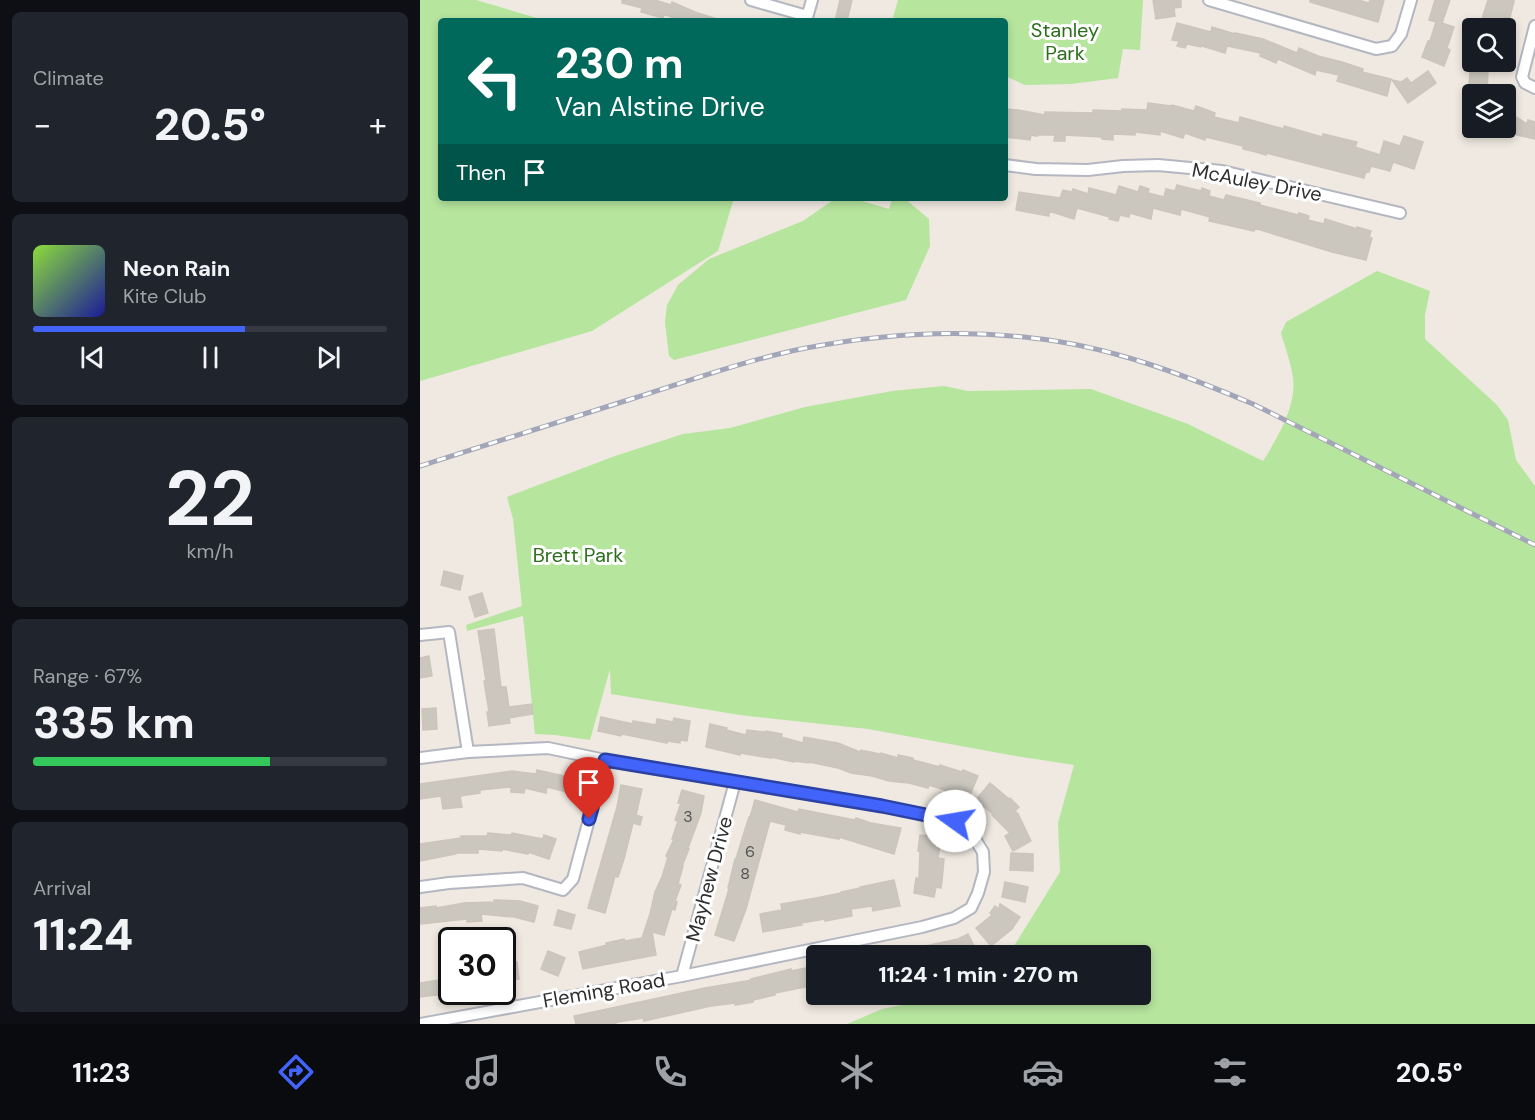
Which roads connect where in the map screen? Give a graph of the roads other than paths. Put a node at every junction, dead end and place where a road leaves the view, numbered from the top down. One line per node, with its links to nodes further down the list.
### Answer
1 (751, 0): 5 (street)
2 (812, 0): 6 (street)
3 (1209, 0): 4 (street)
4 (1411, 0)
5 (804, 18)
6 (807, 18)
7 (1535, 26): 8 (street)
8 (1535, 88)
9 (1008, 165): 10 (street, McAuley Drive)
10 (1400, 213)
11 (420, 635): 12 (street)
12 (468, 752): 13 (street, Fleming Road); 14 (street, Fleming Road)
13 (420, 758)
14 (605, 760): 15 (street, Fleming Road); 16 (street)
15 (735, 782): 17 (street, Mayhew Drive); 17 (street, Fleming Road)
16 (420, 887)
17 (682, 976): 18 (street, Fleming Road)
18 (420, 1024)

